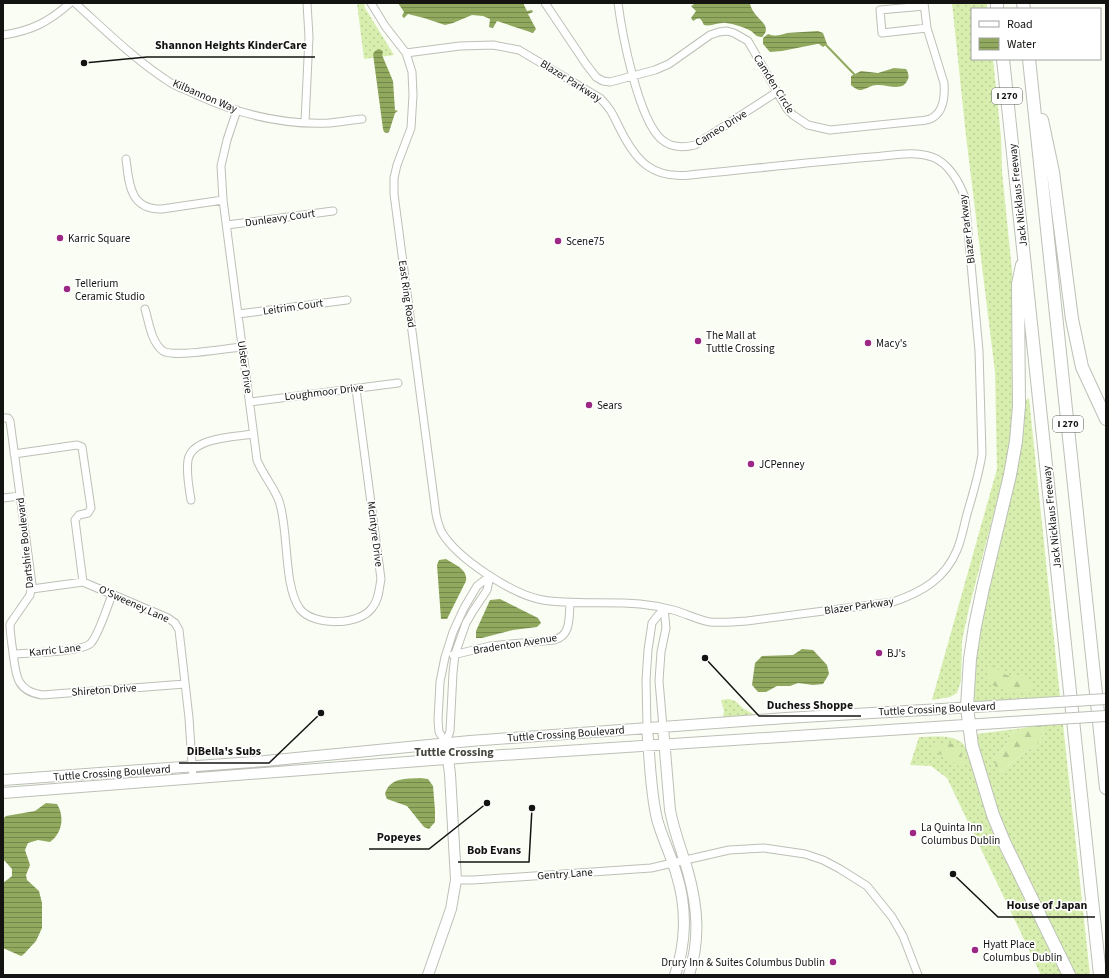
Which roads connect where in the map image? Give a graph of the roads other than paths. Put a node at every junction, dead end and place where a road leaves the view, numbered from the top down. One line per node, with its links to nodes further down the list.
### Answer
1 (70, 3): 9 (street)
2 (75, 3): 16 (street, Kilbannon Way)
3 (307, 3): 18 (street)
4 (371, 3): 10 (street, East Ring Road)
5 (545, 3): 14 (street, Camden Circle)
6 (618, 3): 14 (street, Cameo Drive)
7 (924, 4): 8 (street, Camden Circle); 8 (street)
8 (927, 28): 15 (street, Camden Circle)
9 (3, 35)
10 (406, 53): 38 (street, East Ring Road); 43 (street, Blazer Parkway)
11 (1003, 60): 23 (highway, Jack Nicklaus Freeway / I 270)
12 (1029, 60): 32 (highway)
13 (1029, 60): 63 (highway, I 270)
14 (633, 75): 15 (street, Camden Circle); 15 (street, Cameo Drive)
15 (777, 92)
16 (237, 110): 18 (street, Kilbannon Way); 20 (street, Ulster Drive)
17 (362, 119): 18 (street, Kilbannon Way)
18 (305, 122)
19 (126, 159): 20 (street)
20 (223, 200): 22 (street, Ulster Drive)
21 (333, 211): 22 (street, Dunleavy Court)
22 (227, 226): 26 (street, Ulster Drive)
23 (1024, 255): 51 (highway); 73 (highway, Jack Nicklaus Freeway / I 270)
24 (347, 300): 26 (street, Leitrim Court)
25 (145, 309): 27 (street)
26 (238, 314): 27 (street, Ulster Drive)
27 (242, 347): 30 (street, Ulster Drive)
28 (398, 383): 29 (street, Loughmoor Drive)
29 (356, 389): 30 (street, Loughmoor Drive); 44 (street, McIntyre Drive)
30 (250, 402): 33 (street, Ulster Drive)
31 (3, 418): 34 (street, Dartshire Boulevard)
32 (1106, 418)
33 (253, 434): 37 (street); 44 (street, Ulster Drive)
34 (14, 454): 35 (street, Dartshire Boulevard); 39 (street)
35 (20, 496): 36 (street); 40 (street, Dartshire Boulevard)
36 (3, 498)
37 (191, 500)
38 (490, 576): 42 (street, Blazer Parkway); 46 (street, Bradenton Avenue); 47 (street, Bradenton Avenue)
39 (83, 582): 40 (street); 41 (street, O'Sweeney Lane)
40 (32, 589): 45 (street, Dartshire Boulevard)
41 (112, 595): 45 (street, Karric Lane); 48 (street, O'Sweeney Lane)
42 (570, 603): 43 (street, Blazer Parkway); 46 (street, Bradenton Avenue)
43 (664, 608): 54 (street); 55 (street)
44 (307, 615)
45 (13, 654): 49 (street, Dartshire Boulevard)
46 (455, 654): 47 (street, Bradenton Avenue); 56 (street, Bradenton Avenue)
47 (445, 657): 56 (street, Bradenton Avenue)
48 (185, 684): 49 (street, Shireton Drive); 60 (street, O'Sweeney Lane)
49 (24, 688)
50 (1106, 699): 51 (main road, Tuttle Crossing Boulevard, bridge)
51 (967, 707): 53 (highway); 54 (main road, Tuttle Crossing Boulevard)
52 (1106, 716): 53 (main road, Tuttle Crossing Boulevard, bridge)
53 (969, 725): 58 (main road, Tuttle Crossing Boulevard); 72 (highway)
54 (663, 727): 55 (main road, Tuttle Crossing Boulevard); 58 (main road)
55 (647, 728): 56 (main road, Tuttle Crossing Boulevard); 57 (main road)
56 (446, 743): 59 (main road, Bradenton Avenue); 60 (main road, Tuttle Crossing Boulevard)
57 (649, 745): 58 (main road, Tuttle Crossing Boulevard); 59 (main road, Tuttle Crossing Boulevard); 66 (main road)
58 (664, 745): 65 (main road)
59 (448, 759): 61 (main road, Tuttle Crossing Boulevard); 67 (main road, Bradenton Avenue)
60 (193, 766): 61 (street, O'Sweeney Lane); 62 (main road, Tuttle Crossing Boulevard)
61 (193, 778): 64 (main road, Tuttle Crossing Boulevard)
62 (3, 780)
63 (1106, 788)
64 (3, 793)
65 (684, 860): 66 (street, Gentry Lane); 70 (main road); 71 (street, Gentry Lane)
66 (673, 863): 67 (street, Gentry Lane); 69 (main road)
67 (456, 880): 68 (main road, Bradenton Avenue)
68 (428, 975)
69 (675, 975)
70 (689, 975)
71 (918, 975)
72 (1069, 975)
73 (1100, 975)

